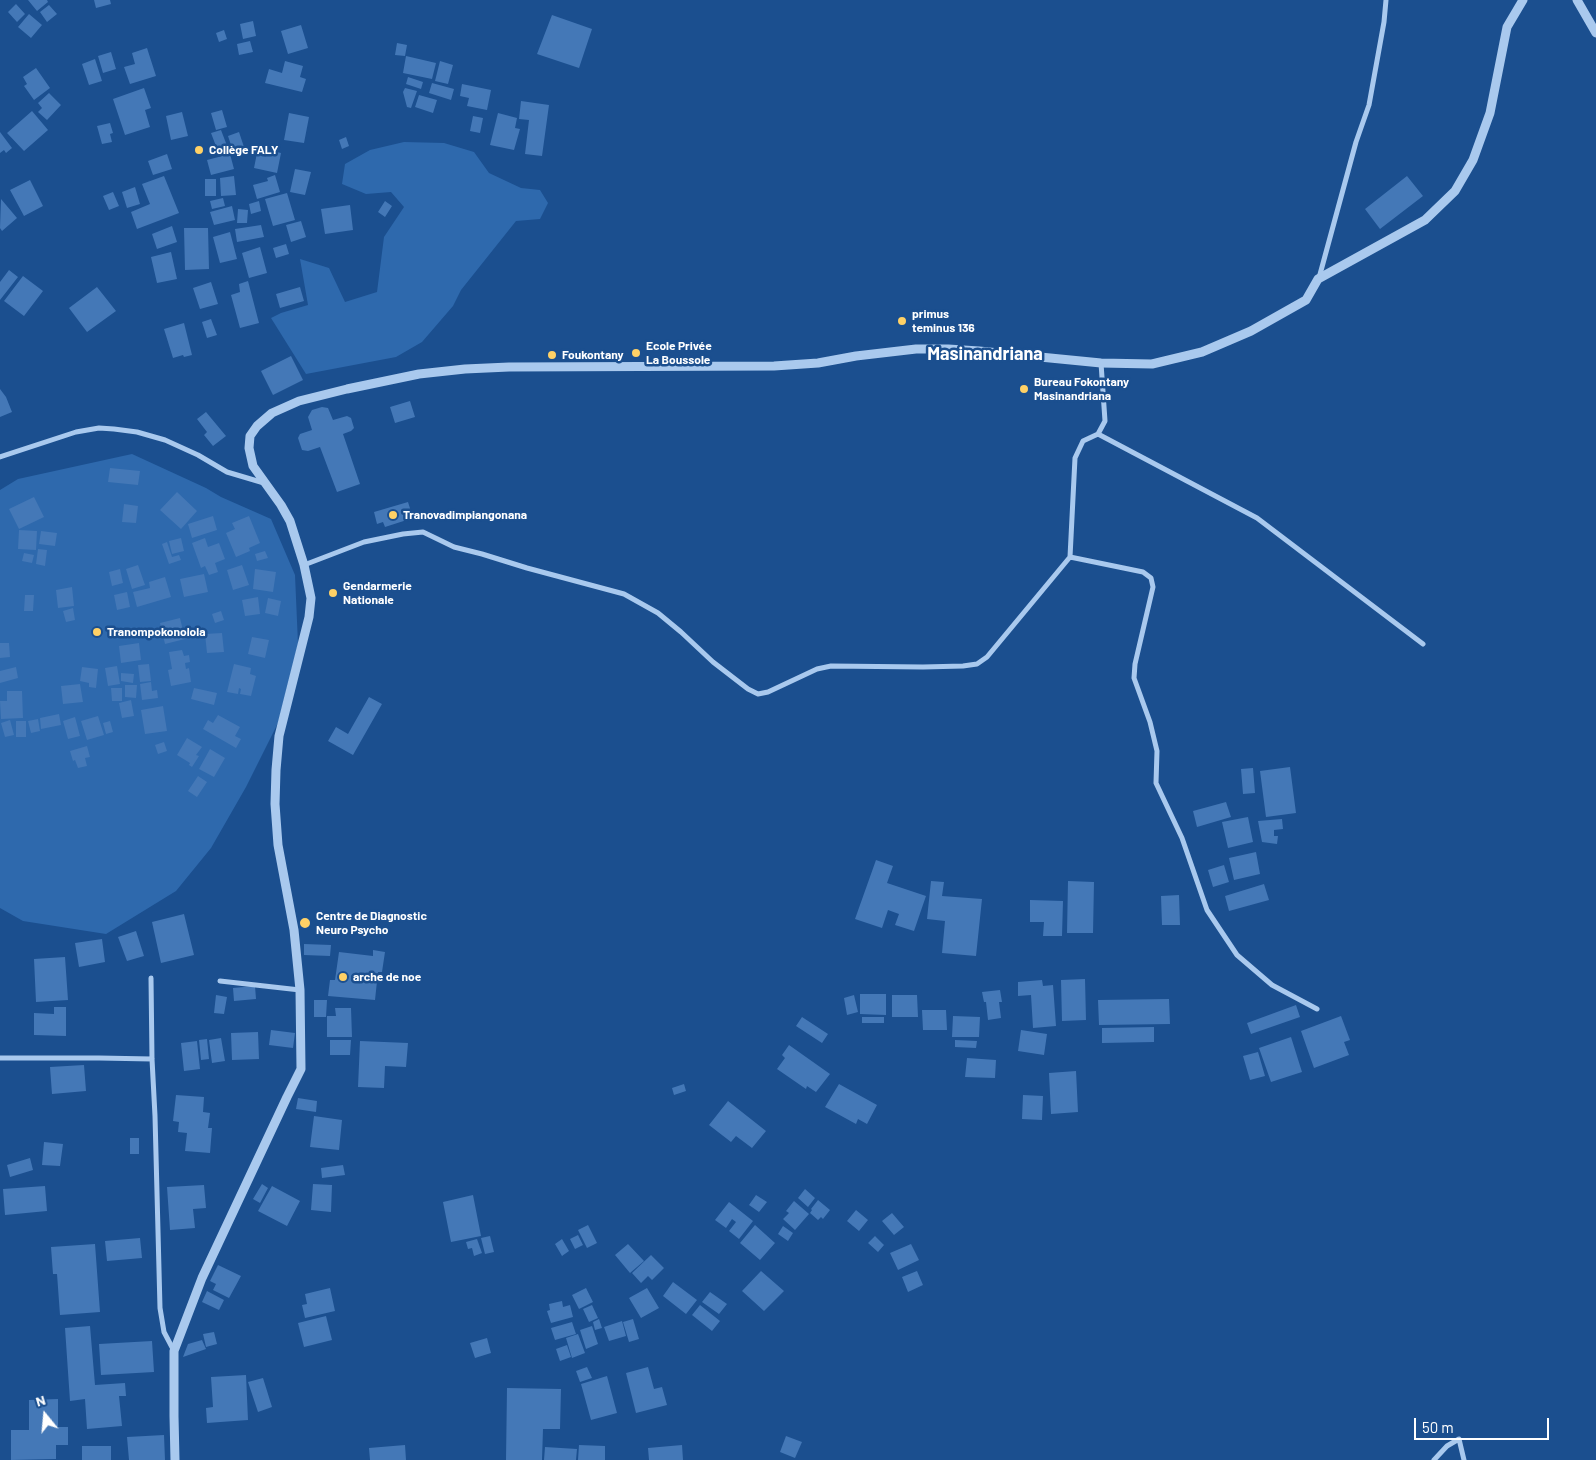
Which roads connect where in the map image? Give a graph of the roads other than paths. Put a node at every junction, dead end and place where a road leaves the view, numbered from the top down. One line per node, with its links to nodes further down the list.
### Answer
1 (1386, 0): 5 (street)
2 (1523, 0): 5 (street)
3 (1577, 0): 4 (street)
4 (1596, 33)
5 (1318, 279): 6 (street)
6 (1101, 363): 7 (street); 9 (street)
7 (1098, 434): 10 (street); 12 (street)
8 (0, 457): 9 (street)
9 (265, 483): 11 (street)
10 (1070, 557): 11 (street); 16 (street)
11 (304, 565): 15 (street)
12 (1423, 644)
13 (151, 978): 18 (street)
14 (220, 981): 15 (street)
15 (300, 990): 19 (street)
16 (1317, 1009)
17 (0, 1058): 18 (street)
18 (152, 1059): 19 (street)
19 (174, 1351): 20 (street)
20 (176, 1460)
21 (1434, 1460): 22 (street)
22 (1464, 1460)

